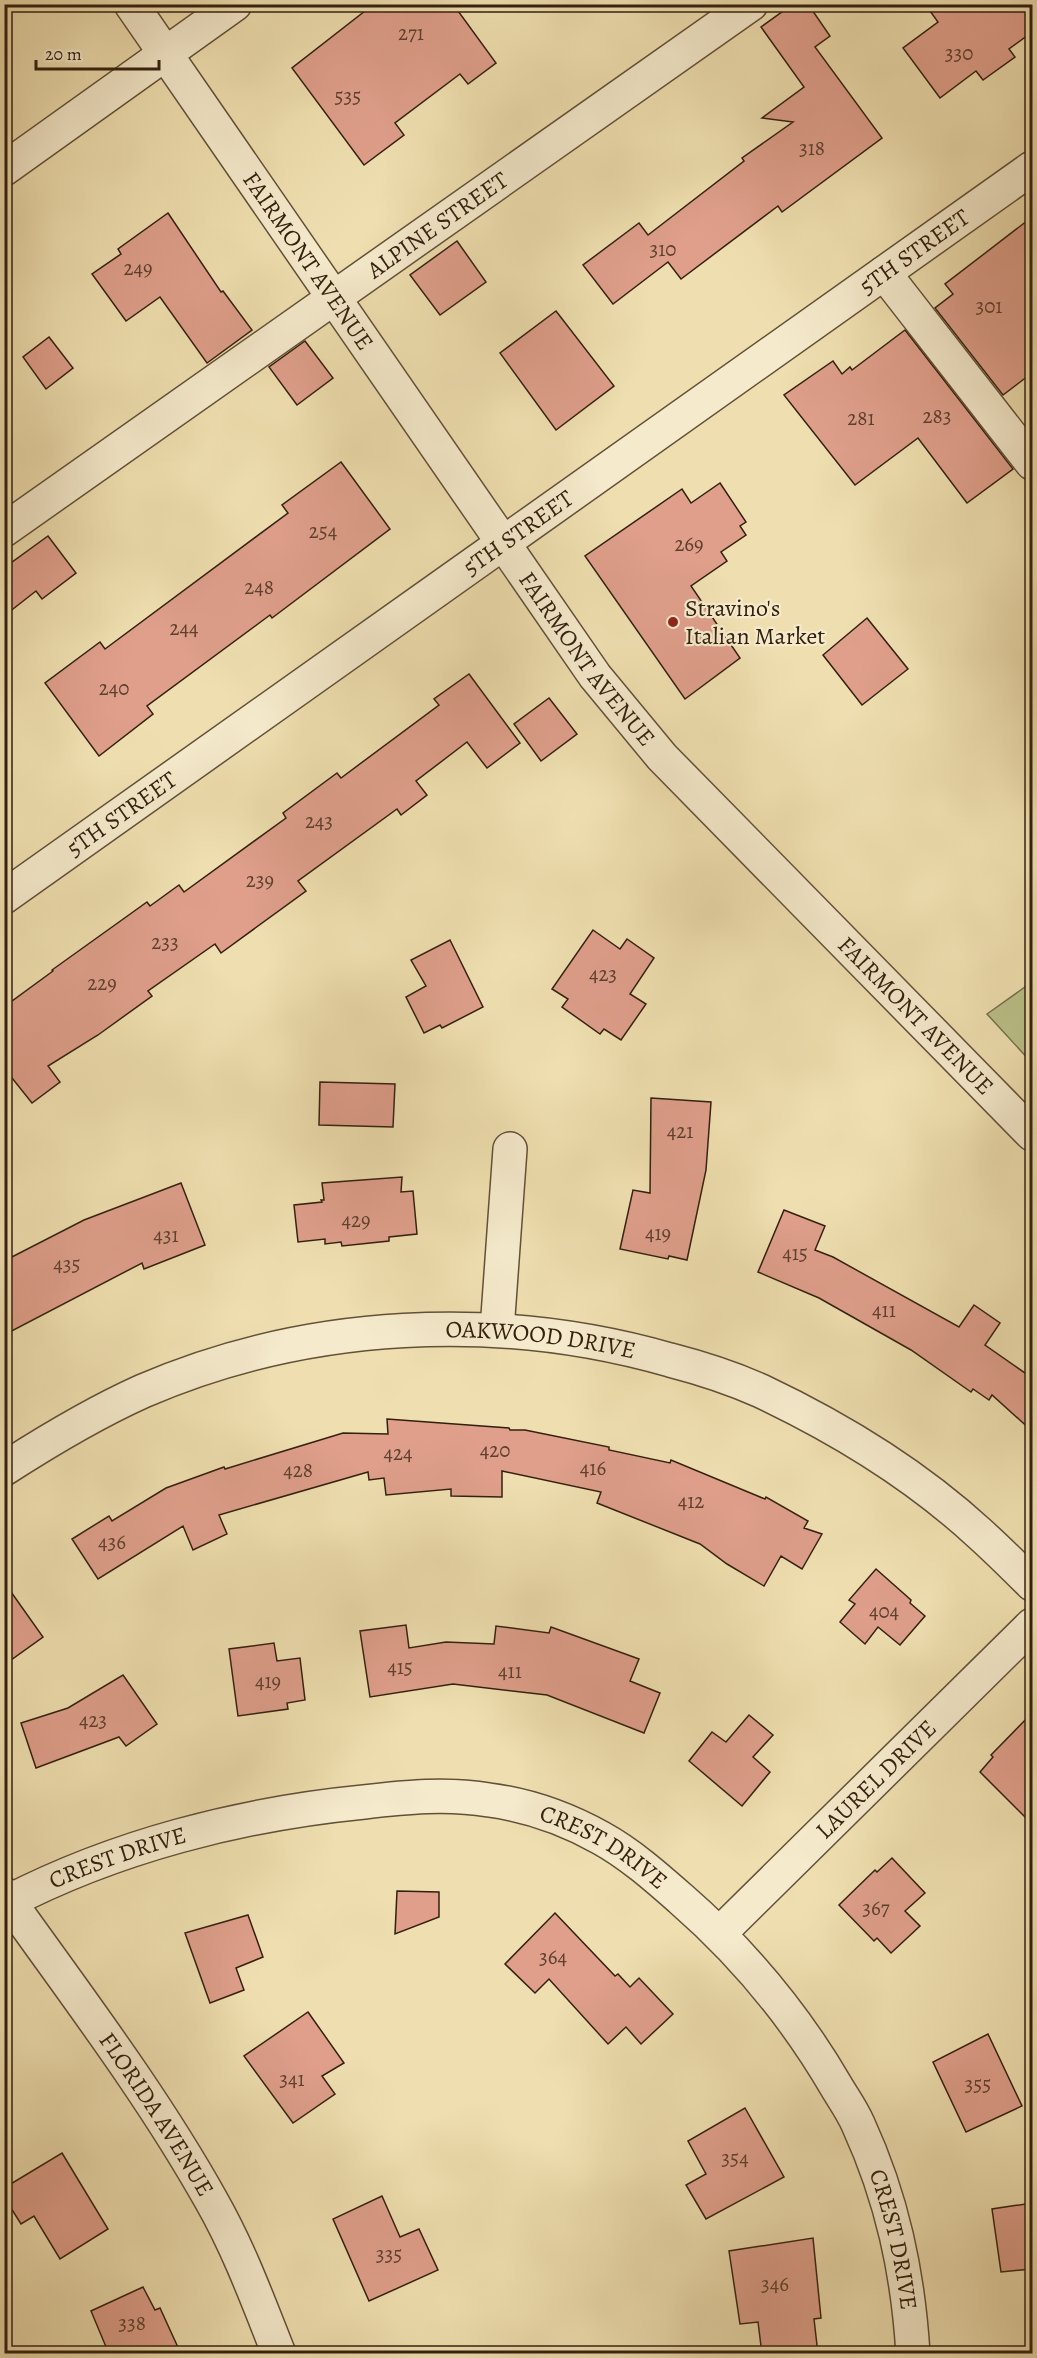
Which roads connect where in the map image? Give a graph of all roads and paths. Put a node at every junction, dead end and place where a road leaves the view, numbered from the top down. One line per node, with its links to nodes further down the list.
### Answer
1 (131, 4): 4 (street, FAIRMONT AVENUE)
2 (235, 4): 4 (street)
3 (751, 4): 8 (street, ALPINE STREET)
4 (166, 54): 6 (street); 8 (street, FAIRMONT AVENUE)
5 (1032, 168): 7 (street, 5TH STREET)
6 (4, 169)
7 (885, 273): 9 (street); 11 (street, 5TH STREET)
8 (335, 297): 10 (street, ALPINE STREET); 11 (street, FAIRMONT AVENUE)
9 (1032, 463)
10 (4, 530)
11 (505, 544): 12 (street, 5TH STREET); 13 (street, FAIRMONT AVENUE)
12 (4, 897)
13 (1032, 1134)
14 (510, 1149): 15 (street)
15 (497, 1330): 16 (street, OAKWOOD DRIVE); 17 (street, OAKWOOD DRIVE)
16 (4, 1469)
17 (1032, 1584)
18 (1032, 1625): 20 (street, LAUREL DRIVE)
19 (6, 1900): 20 (street, CREST DRIVE); 21 (street, FLORIDA AVENUE)
20 (720, 1933): 22 (street, CREST DRIVE)
21 (279, 2354)
22 (913, 2354)

